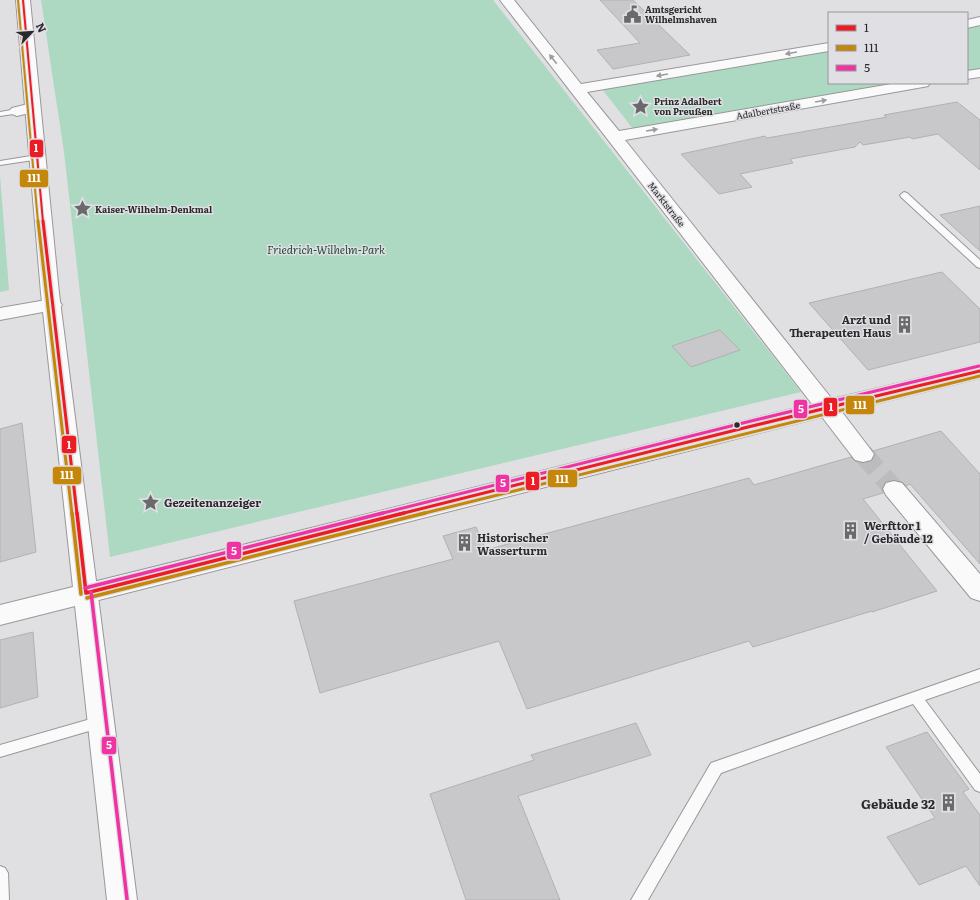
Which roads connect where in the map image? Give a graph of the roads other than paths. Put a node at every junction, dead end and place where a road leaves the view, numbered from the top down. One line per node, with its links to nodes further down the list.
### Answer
1 (23, 0): 10 (street)
2 (507, 0): 9 (street, Marktstraße, one-way to 2)
3 (980, 21): 4 (street)
4 (968, 24)
5 (828, 47): 9 (street, one-way to 9)
6 (980, 73): 7 (street)
7 (968, 75)
8 (917, 84): 12 (street, Adalbertstraße, one-way to 8)
9 (578, 89): 12 (street, Marktstraße)
10 (24, 109): 11 (lane); 13 (street)
11 (0, 114)
12 (614, 137): 20 (street, Marktstraße)
13 (37, 157): 14 (lane); 17 (street)
14 (0, 163)
15 (904, 195): 16 (lane)
16 (980, 265)
17 (52, 305): 18 (street); 24 (street)
18 (0, 314)
19 (980, 371): 20 (street)
20 (827, 408): 21 (street, Marktstraße); 24 (street)
21 (863, 454)
22 (894, 489): 23 (street)
23 (980, 591)
24 (86, 593): 25 (street); 28 (street)
25 (0, 615)
26 (980, 675): 27 (lane)
27 (916, 698): 30 (lane); 34 (lane)
28 (102, 721): 29 (lane); 33 (street)
29 (0, 751)
30 (980, 785)
31 (0, 873): 32 (lane)
32 (1, 900)
33 (122, 900)
34 (639, 900)

